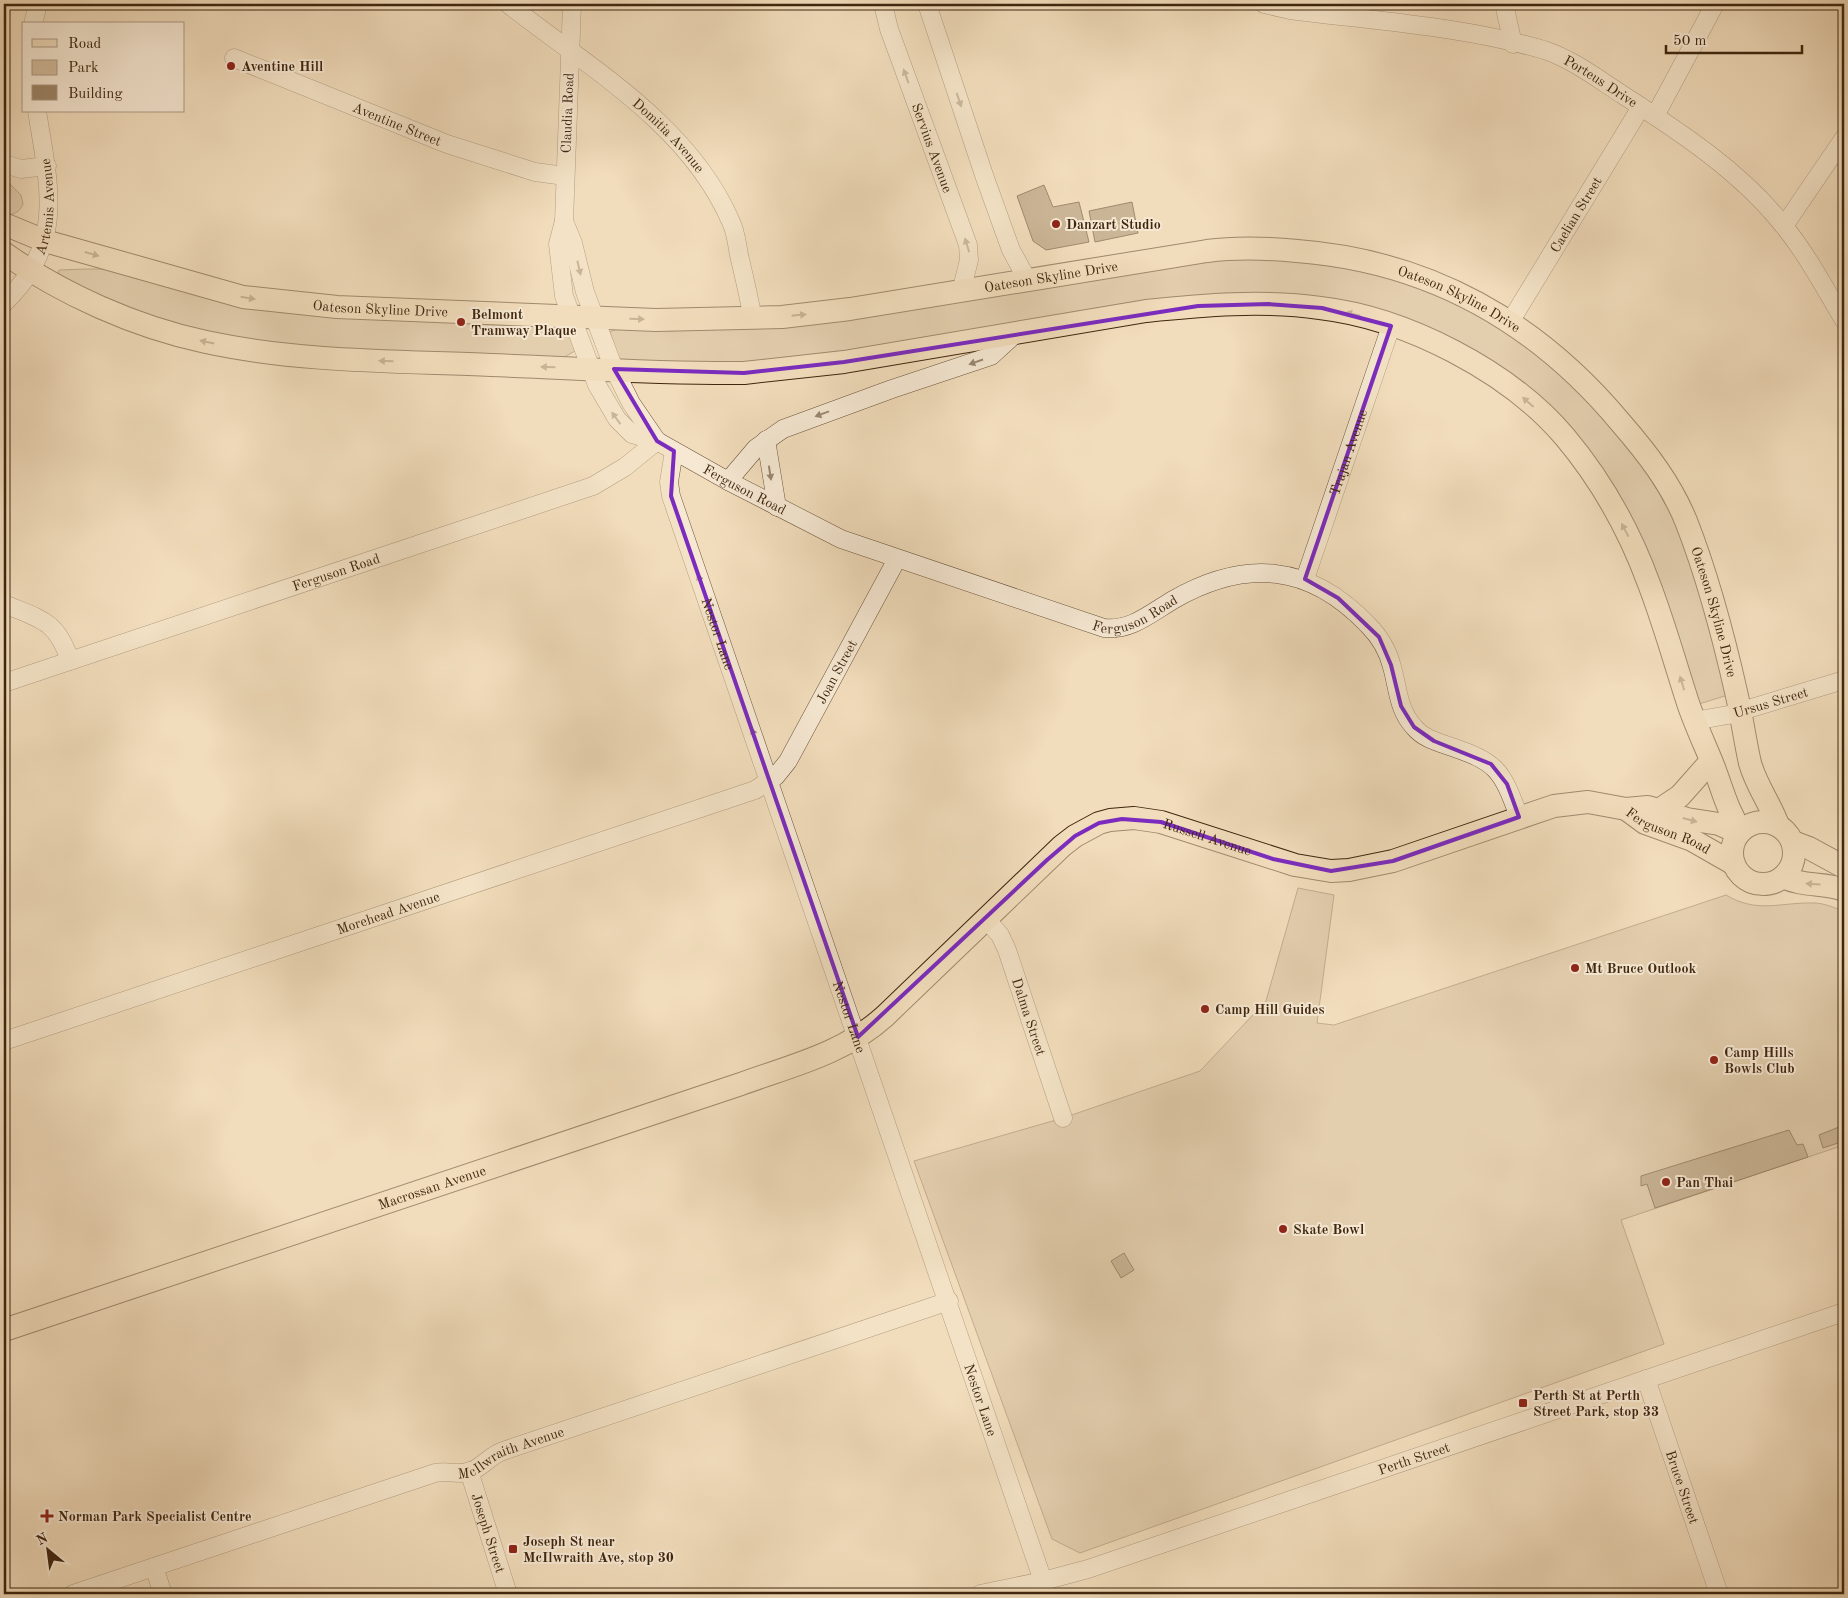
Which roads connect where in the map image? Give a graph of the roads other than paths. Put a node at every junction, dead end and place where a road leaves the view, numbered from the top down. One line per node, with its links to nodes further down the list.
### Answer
1 (38, 4): 9 (street)
2 (508, 4): 11 (street, Domitia Avenue)
3 (572, 4): 11 (street, Claudia Road)
4 (884, 4): 26 (street, Servius Avenue, one-way to 4)
5 (927, 4): 25 (street, one-way to 25)
6 (1264, 4): 10 (street, Porteus Drive)
7 (1504, 4): 10 (street)
8 (1715, 4): 14 (street, Caelian Street)
9 (34, 22)
10 (1514, 44): 14 (street, Porteus Drive)
11 (569, 51): 18 (street, Claudia Road); 30 (street, Domitia Avenue)
12 (234, 58): 18 (street, Aventine Street)
13 (37, 112): 17 (street, Artemis Avenue)
14 (1648, 112): 21 (street, Porteus Drive); 32 (street, Caelian Street)
15 (1844, 138): 21 (street)
16 (4, 164): 17 (street)
17 (47, 166): 22 (street, Artemis Avenue)
18 (566, 176): 19 (street, Claudia Road)
19 (564, 222): 28 (street, Claudia Road); 29 (street, Claudia Road, one-way to 29)
20 (4, 224): 22 (main road, Oateson Skyline Drive)
21 (1784, 226): 31 (street, Porteus Drive)
22 (44, 241): 24 (street, Artemis Avenue); 28 (main road, Oateson Skyline Drive, one-way to 28)
23 (4, 253): 24 (main road)
24 (32, 271): 27 (street, Artemis Avenue); 35 (main road, one-way to 24)
25 (1028, 281): 26 (main road, Oateson Skyline Drive); 32 (main road, Oateson Skyline Drive)
26 (961, 292): 30 (main road, Oateson Skyline Drive, one-way to 26)
27 (4, 303)
28 (571, 317): 29 (main road, Oateson Skyline Drive); 35 (street, Claudia Road)
29 (596, 318): 30 (main road, Oateson Skyline Drive, one-way to 30); 36 (street, Claudia Road)
30 (753, 319)
31 (1844, 320)
32 (1510, 322): 48 (main road, Oateson Skyline Drive)
33 (1391, 326): 34 (main road, one-way to 34); 43 (street, Trajan Avenue); 49 (main road, one-way to 33)
34 (1015, 334): 36 (main road); 37 (street, one-way to 37)
35 (590, 368): 36 (main road); 38 (street, Ferguson Road, one-way to 35)
36 (614, 369): 38 (street, Ferguson Road)
37 (766, 440): 40 (street); 41 (street, one-way to 41)
38 (657, 441): 39 (street, Ferguson Road); 45 (street, Ferguson Road)
39 (674, 451): 40 (street, Ferguson Road); 51 (street, Nestor Lane, one-way to 39)
40 (728, 481): 41 (street, Ferguson Road)
41 (777, 507): 42 (street, Ferguson Road)
42 (897, 559): 43 (street, Ferguson Road); 51 (street, Joan Street)
43 (1305, 580): 54 (street, Ferguson Road)
44 (4, 604): 45 (street)
45 (70, 661): 47 (street, Ferguson Road)
46 (1844, 680): 48 (street, Ursus Street)
47 (4, 683)
48 (1740, 710): 49 (street, Ursus Street); 55 (main road, Oateson Skyline Drive)
49 (1694, 721): 50 (main road)
50 (1711, 761): 53 (main road); 56 (main road)
51 (770, 781): 63 (street, Nestor Lane); 64 (street, Morehead Avenue)
52 (1626, 809): 53 (main road, Ferguson Road); 54 (main road, Russell Avenue); 58 (main road, Ferguson Road)
53 (1659, 810): 56 (main road, Ferguson Road, one-way to 56)
54 (1519, 817): 62 (main road, Russell Avenue)
55 (1778, 825): 56 (main road); 57 (main road)
56 (1740, 832): 58 (main road)
57 (1793, 842): 59 (main road); 60 (main road)
58 (1734, 864): 60 (main road)
59 (1844, 867)
60 (1783, 877): 61 (main road, one-way to 60)
61 (1844, 890)
62 (986, 919): 63 (main road, Russell Avenue); 65 (street, Dalma Street)
63 (858, 1037): 66 (street, Nestor Lane); 68 (main road, Macrossan Avenue)
64 (4, 1041)
65 (1063, 1118)
66 (949, 1301): 70 (street, McIlwraith Avenue); 72 (street, Nestor Lane)
67 (1844, 1312): 69 (street, Perth Street)
68 (4, 1330)
69 (1646, 1379): 72 (street, Perth Street); 77 (street, Bruce Street)
70 (469, 1472): 71 (street, McIlwraith Avenue); 75 (street, Joseph Street)
71 (154, 1567): 73 (street, McIlwraith Avenue); 74 (street)
72 (1043, 1582): 76 (street, Perth Street)
73 (73, 1594)
74 (162, 1594)
75 (508, 1594)
76 (980, 1594)
77 (1719, 1594)

